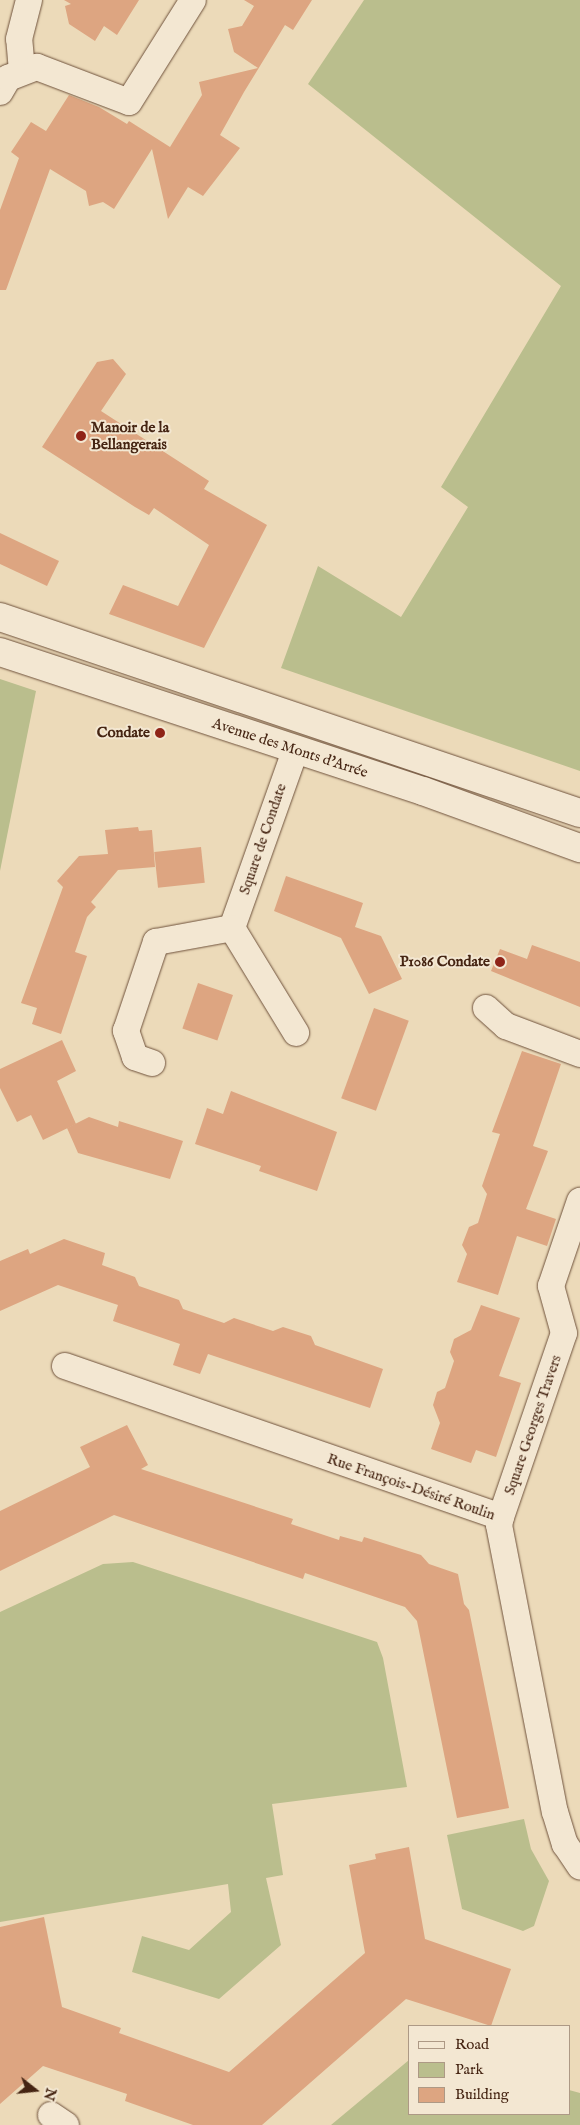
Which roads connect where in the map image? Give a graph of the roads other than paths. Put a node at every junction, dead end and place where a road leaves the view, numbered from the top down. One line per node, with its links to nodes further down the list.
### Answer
1 (29, 0): 3 (street)
2 (193, 0): 3 (street)
3 (22, 71): 4 (street)
4 (0, 92)
5 (0, 616): 8 (street, Avenue des Monts d'Arrée)
6 (0, 652): 7 (street, Avenue des Monts d'Arrée)
7 (295, 751): 9 (street, Avenue des Monts d'Arrée); 10 (street, Square de Condate)
8 (580, 813)
9 (580, 848)
10 (232, 928): 12 (street); 14 (street)
11 (486, 1008): 13 (street)
12 (296, 1032)
13 (580, 1054)
14 (152, 1062)
15 (580, 1201): 16 (street, Square Georges Travers)
16 (572, 1335): 18 (street, Square Georges Travers)
17 (64, 1366): 18 (street, Rue François-Désiré Roulin)
18 (501, 1517): 19 (street, Rue François-Désiré Roulin)
19 (580, 1866)

